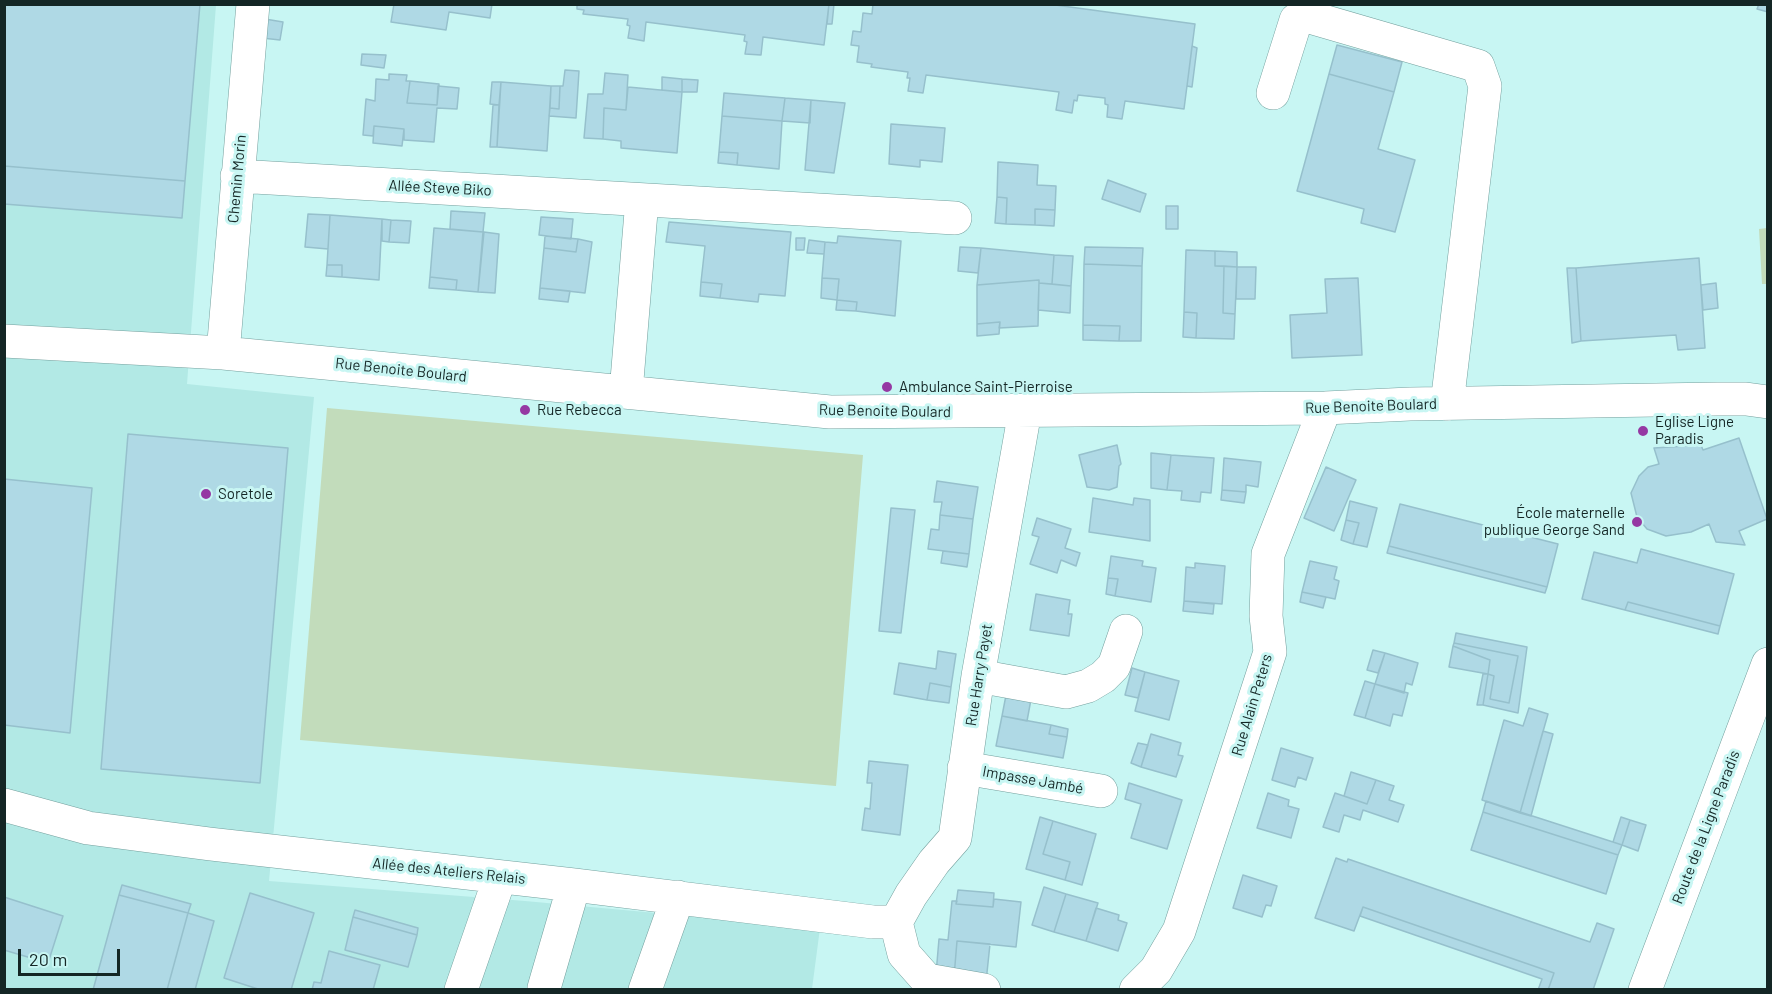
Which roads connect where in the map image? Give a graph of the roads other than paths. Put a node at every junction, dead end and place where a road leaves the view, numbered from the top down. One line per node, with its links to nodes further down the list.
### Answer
1 (253, 4): 3 (street, Chemin Morin)
2 (1273, 93): 10 (street)
3 (237, 176): 4 (street, Allée Steve Biko); 7 (street, Chemin Morin)
4 (642, 200): 5 (street, Allée Steve Biko); 8 (street)
5 (955, 218)
6 (4, 340): 7 (street, Rue Benoite Boulard)
7 (223, 353): 8 (street, Rue Benoite Boulard)
8 (626, 392): 12 (street, Rue Benoite Boulard)
9 (1767, 402): 10 (street, Rue Benoite Boulard)
10 (1447, 404): 11 (street, Rue Benoite Boulard)
11 (1326, 408): 12 (street, Rue Benoite Boulard); 27 (street, Rue Alain Peters)
12 (1025, 411): 15 (street, Rue Harry Payet)
13 (1126, 631): 15 (street)
14 (1767, 664): 28 (street, Route de la Ligne Paradis)
15 (978, 676): 16 (street, Rue Harry Payet)
16 (964, 768): 17 (street, Impasse Jambé); 22 (street, Rue Harry Payet)
17 (1101, 791)
18 (4, 805): 19 (street, Allée des Ateliers Relais)
19 (500, 878): 20 (street, Allée des Ateliers Relais); 24 (street)
20 (574, 885): 21 (street, Allée des Ateliers Relais); 23 (street)
21 (678, 897): 22 (street, Allée des Ateliers Relais); 25 (street)
22 (896, 922): 26 (street)
23 (544, 988)
24 (461, 990)
25 (645, 990)
26 (984, 990)
27 (1136, 990)
28 (1645, 990)

